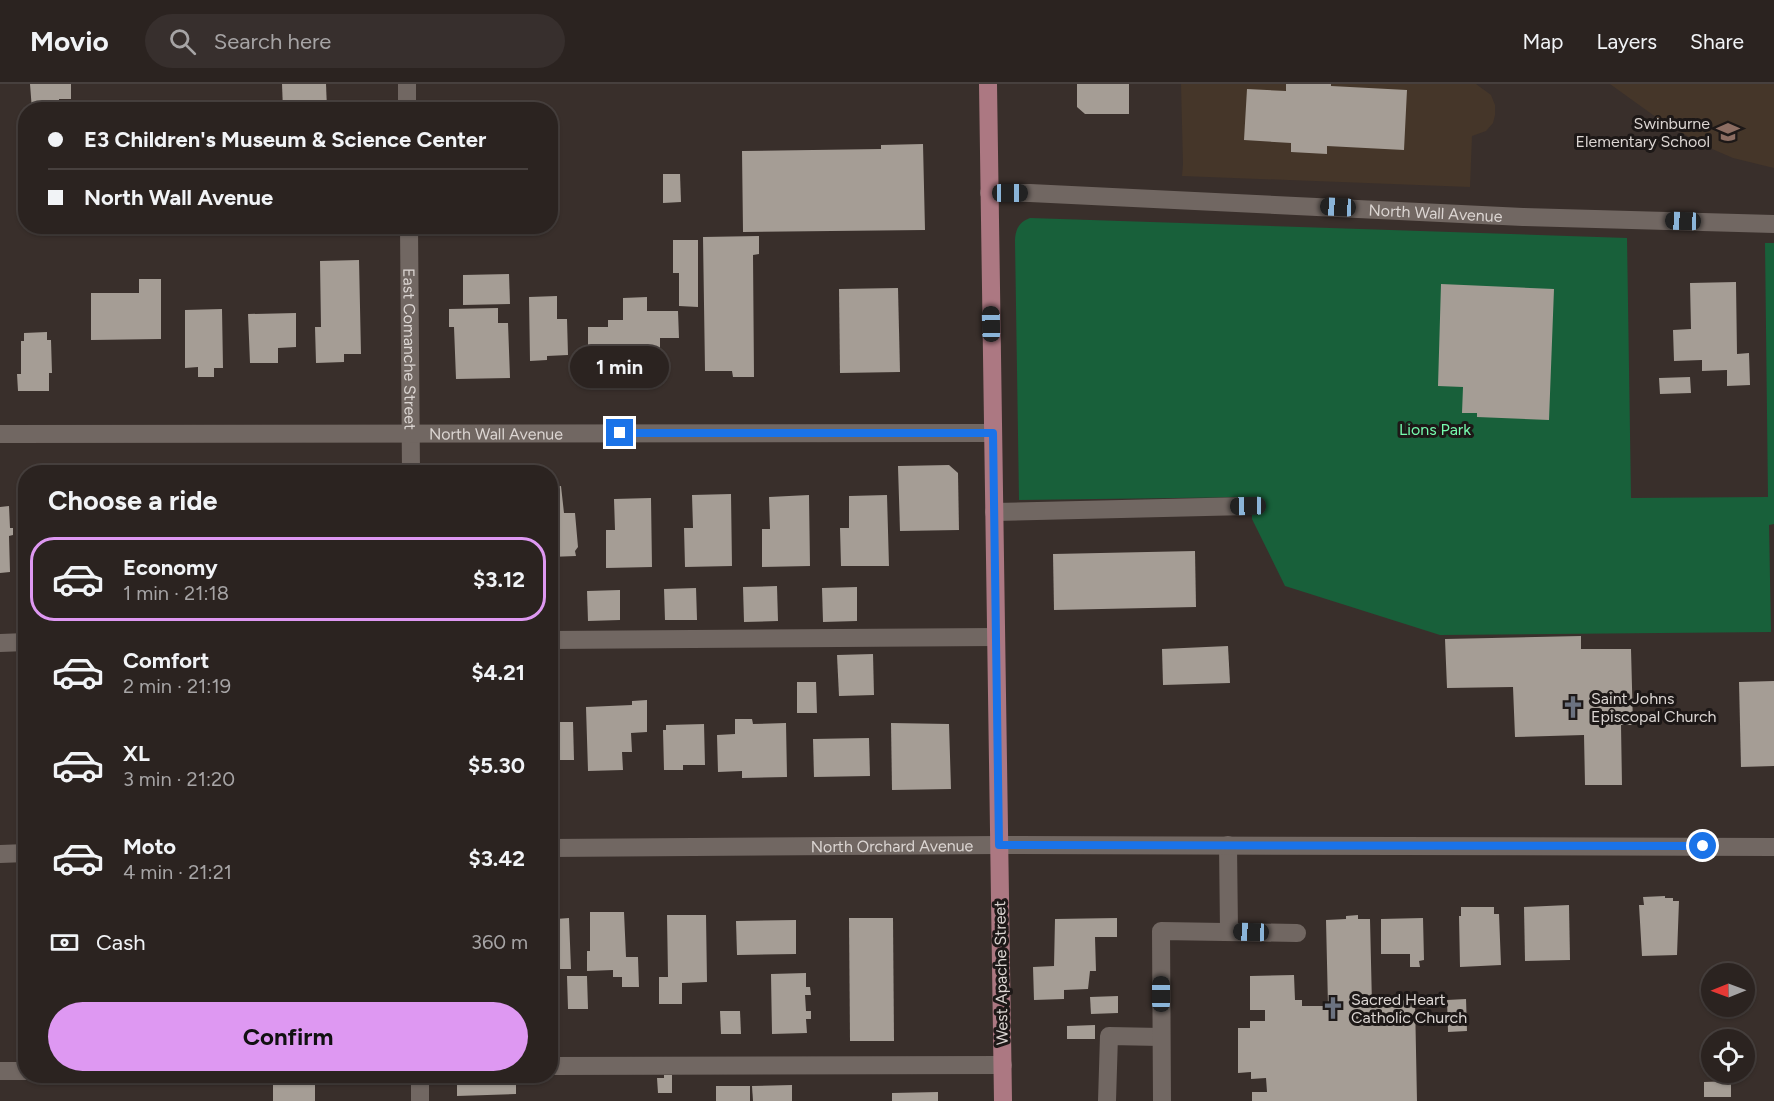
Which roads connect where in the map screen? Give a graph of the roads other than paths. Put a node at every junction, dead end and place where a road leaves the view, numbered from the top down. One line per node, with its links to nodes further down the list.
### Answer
1 (407, 84): 3 (street)
2 (988, 84): 4 (main road, West Apache Street)
3 (407, 102)
4 (989, 193): 5 (street, North Wall Avenue); 8 (main road, West Apache Street)
5 (1774, 224)
6 (409, 234): 7 (street, East Comanche Street)
7 (411, 433): 8 (street, North Wall Avenue); 9 (street, North Wall Avenue); 10 (street, East Comanche Street)
8 (993, 433): 12 (main road, West Apache Street)
9 (0, 434)
10 (411, 465)
11 (1248, 506): 12 (street)
12 (994, 512): 13 (main road, West Apache Street)
13 (996, 637): 14 (street); 17 (main road, West Apache Street)
14 (558, 640)
15 (18, 642): 16 (street)
16 (0, 643)
17 (999, 845): 18 (street, North Orchard Avenue); 20 (street, North Orchard Avenue); 26 (main road, West Apache Street)
18 (1228, 845): 19 (street, North Orchard Avenue); 23 (street)
19 (1774, 846)
20 (558, 848)
21 (18, 853): 22 (street)
22 (0, 854)
23 (1229, 931): 24 (street); 25 (street)
24 (1297, 933)
25 (1161, 1037): 33 (street); 34 (street)
26 (1003, 1065): 27 (street); 32 (main road, West Apache Street)
27 (558, 1066)
28 (0, 1071): 29 (street)
29 (18, 1071)
30 (420, 1083): 31 (street)
31 (420, 1101)
32 (1003, 1101)
33 (1107, 1101)
34 (1162, 1101)

